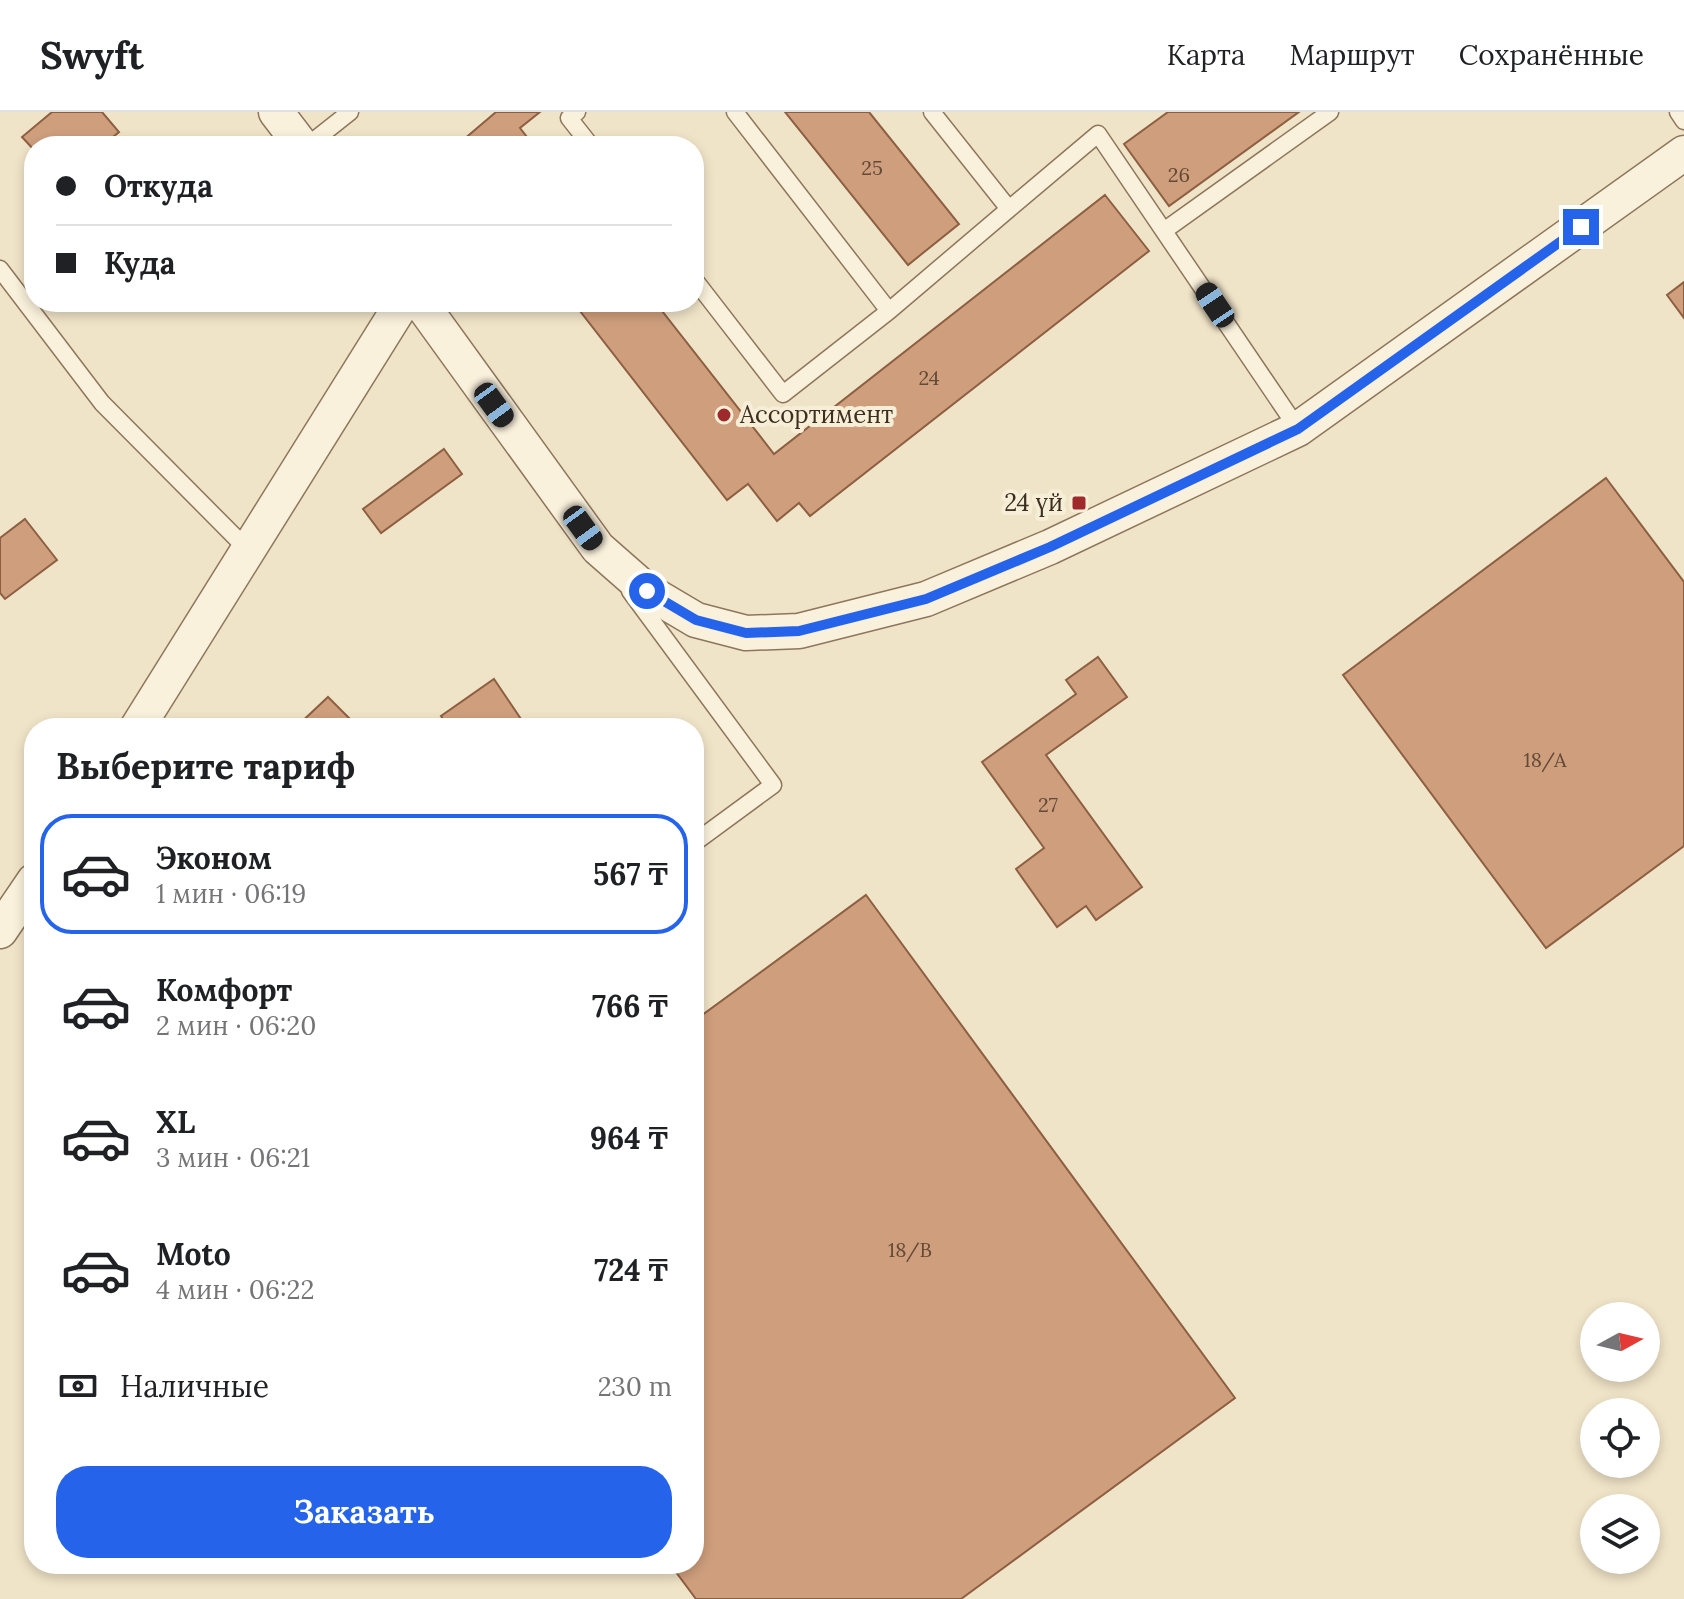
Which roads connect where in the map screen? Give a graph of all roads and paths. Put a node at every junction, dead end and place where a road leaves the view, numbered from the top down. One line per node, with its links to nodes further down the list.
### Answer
1 (276, 112): 9 (street)
2 (350, 112): 10 (lane)
3 (577, 112): 11 (lane)
4 (735, 112): 18 (lane)
5 (932, 112): 13 (lane)
6 (1330, 112): 14 (lane)
7 (1678, 112): 8 (lane)
8 (1684, 121)
9 (296, 136)
10 (318, 136)
11 (583, 136)
12 (1684, 153): 22 (street)
13 (1009, 209): 14 (lane); 18 (lane)
14 (1165, 230): 22 (lane)
15 (0, 269): 17 (lane)
16 (704, 292): 18 (lane)
17 (24, 301)
18 (889, 311)
19 (33, 312): 24 (lane)
20 (397, 312): 24 (street)
21 (427, 312): 23 (street)
22 (1298, 429): 23 (street)
23 (598, 548): 26 (lane)
24 (248, 550): 25 (street)
25 (143, 718)
26 (704, 836)
27 (24, 896): 28 (street)
28 (0, 931)

